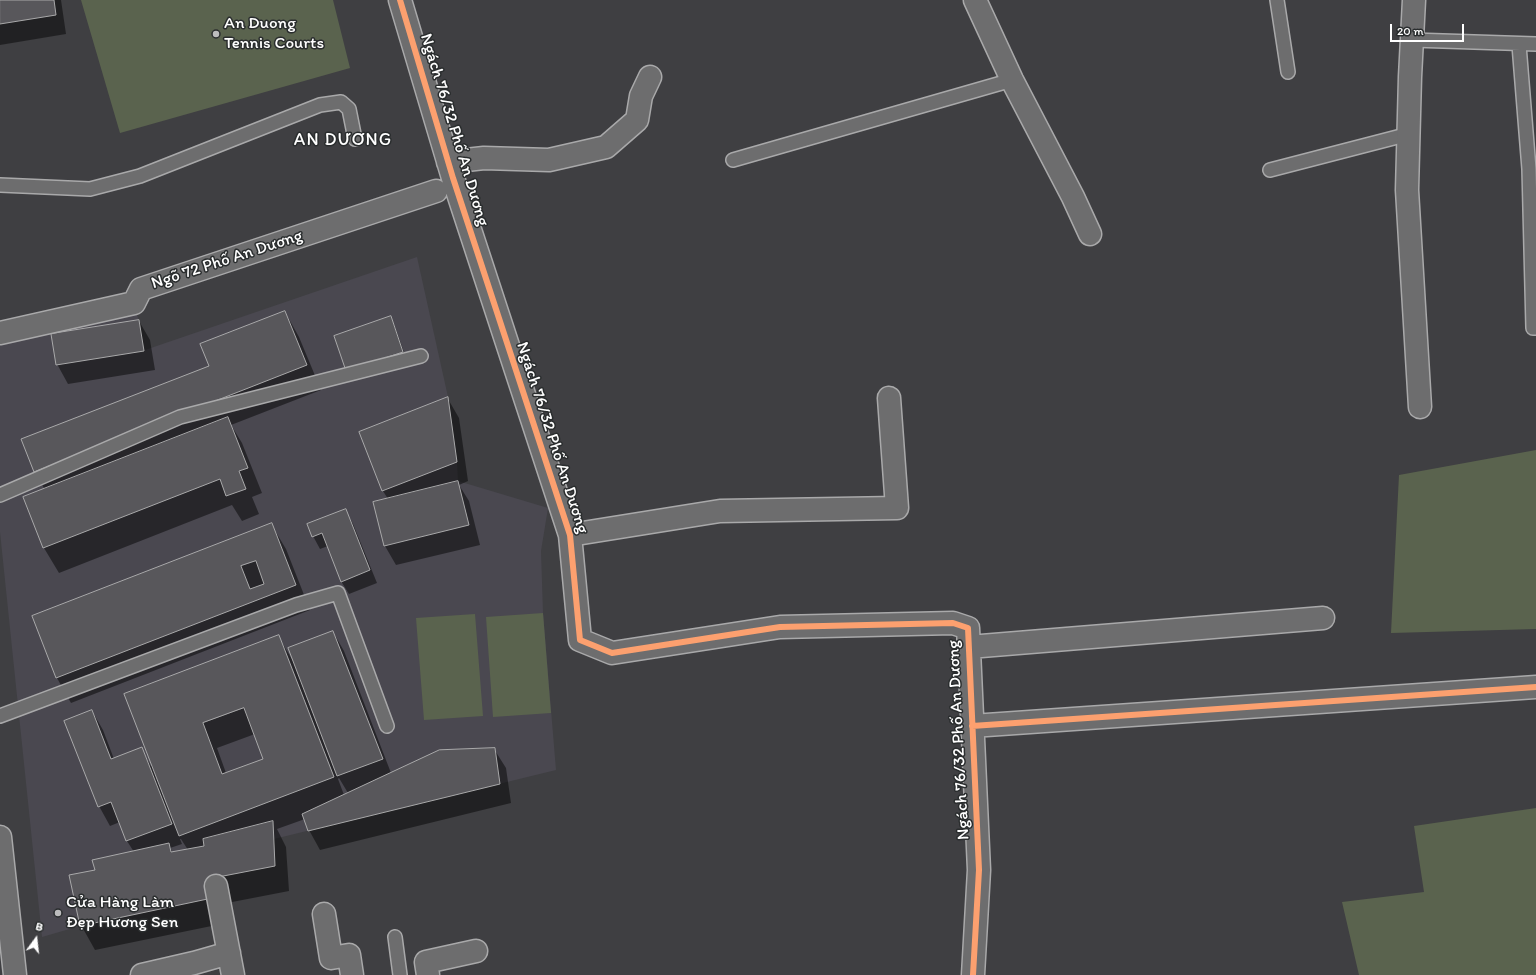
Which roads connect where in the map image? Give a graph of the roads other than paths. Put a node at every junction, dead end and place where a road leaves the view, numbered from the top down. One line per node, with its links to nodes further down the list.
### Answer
1 (400, 0): 14 (street, Ngách 76/32 Phố An Dương)
2 (975, 0): 10 (street)
3 (1277, 0): 8 (lane)
4 (1414, 0): 5 (street)
5 (1412, 40): 7 (lane); 11 (street)
6 (1536, 44): 7 (lane)
7 (1519, 45): 19 (lane)
8 (1288, 72)
9 (650, 76): 14 (street)
10 (1012, 80): 13 (lane); 18 (street)
11 (1409, 134): 15 (lane); 23 (street)
12 (355, 139): 16 (lane)
13 (733, 160)
14 (448, 162): 25 (street, Ngách 76/32 Phố An Dương)
15 (1270, 170)
16 (0, 186)
17 (436, 191): 20 (street, Ngõ 72 Phố An Dương)
18 (1090, 234)
19 (1536, 328)
20 (0, 333)
21 (421, 356): 24 (lane)
22 (889, 398): 25 (street)
23 (1420, 407)
24 (0, 495)
25 (570, 535): 27 (street, Ngách 76/32 Phố An Dương)
26 (1323, 618): 27 (street)
27 (969, 647): 31 (street, Ngách 76/32 Phố An Dương)
28 (1536, 687): 31 (street)
29 (0, 716): 30 (lane)
30 (387, 726)
31 (972, 726): 45 (street, Ngách 76/32 Phố An Dương)
32 (0, 837): 35 (street)
33 (216, 886): 38 (street)
34 (324, 914): 42 (street)
35 (5, 925): 39 (street)
36 (394, 937): 43 (lane)
37 (476, 951): 44 (street)
38 (229, 953): 40 (street); 41 (street)
39 (15, 975)
40 (142, 975)
41 (233, 975)
42 (352, 975)
43 (400, 975)
44 (428, 975)
45 (973, 975)

